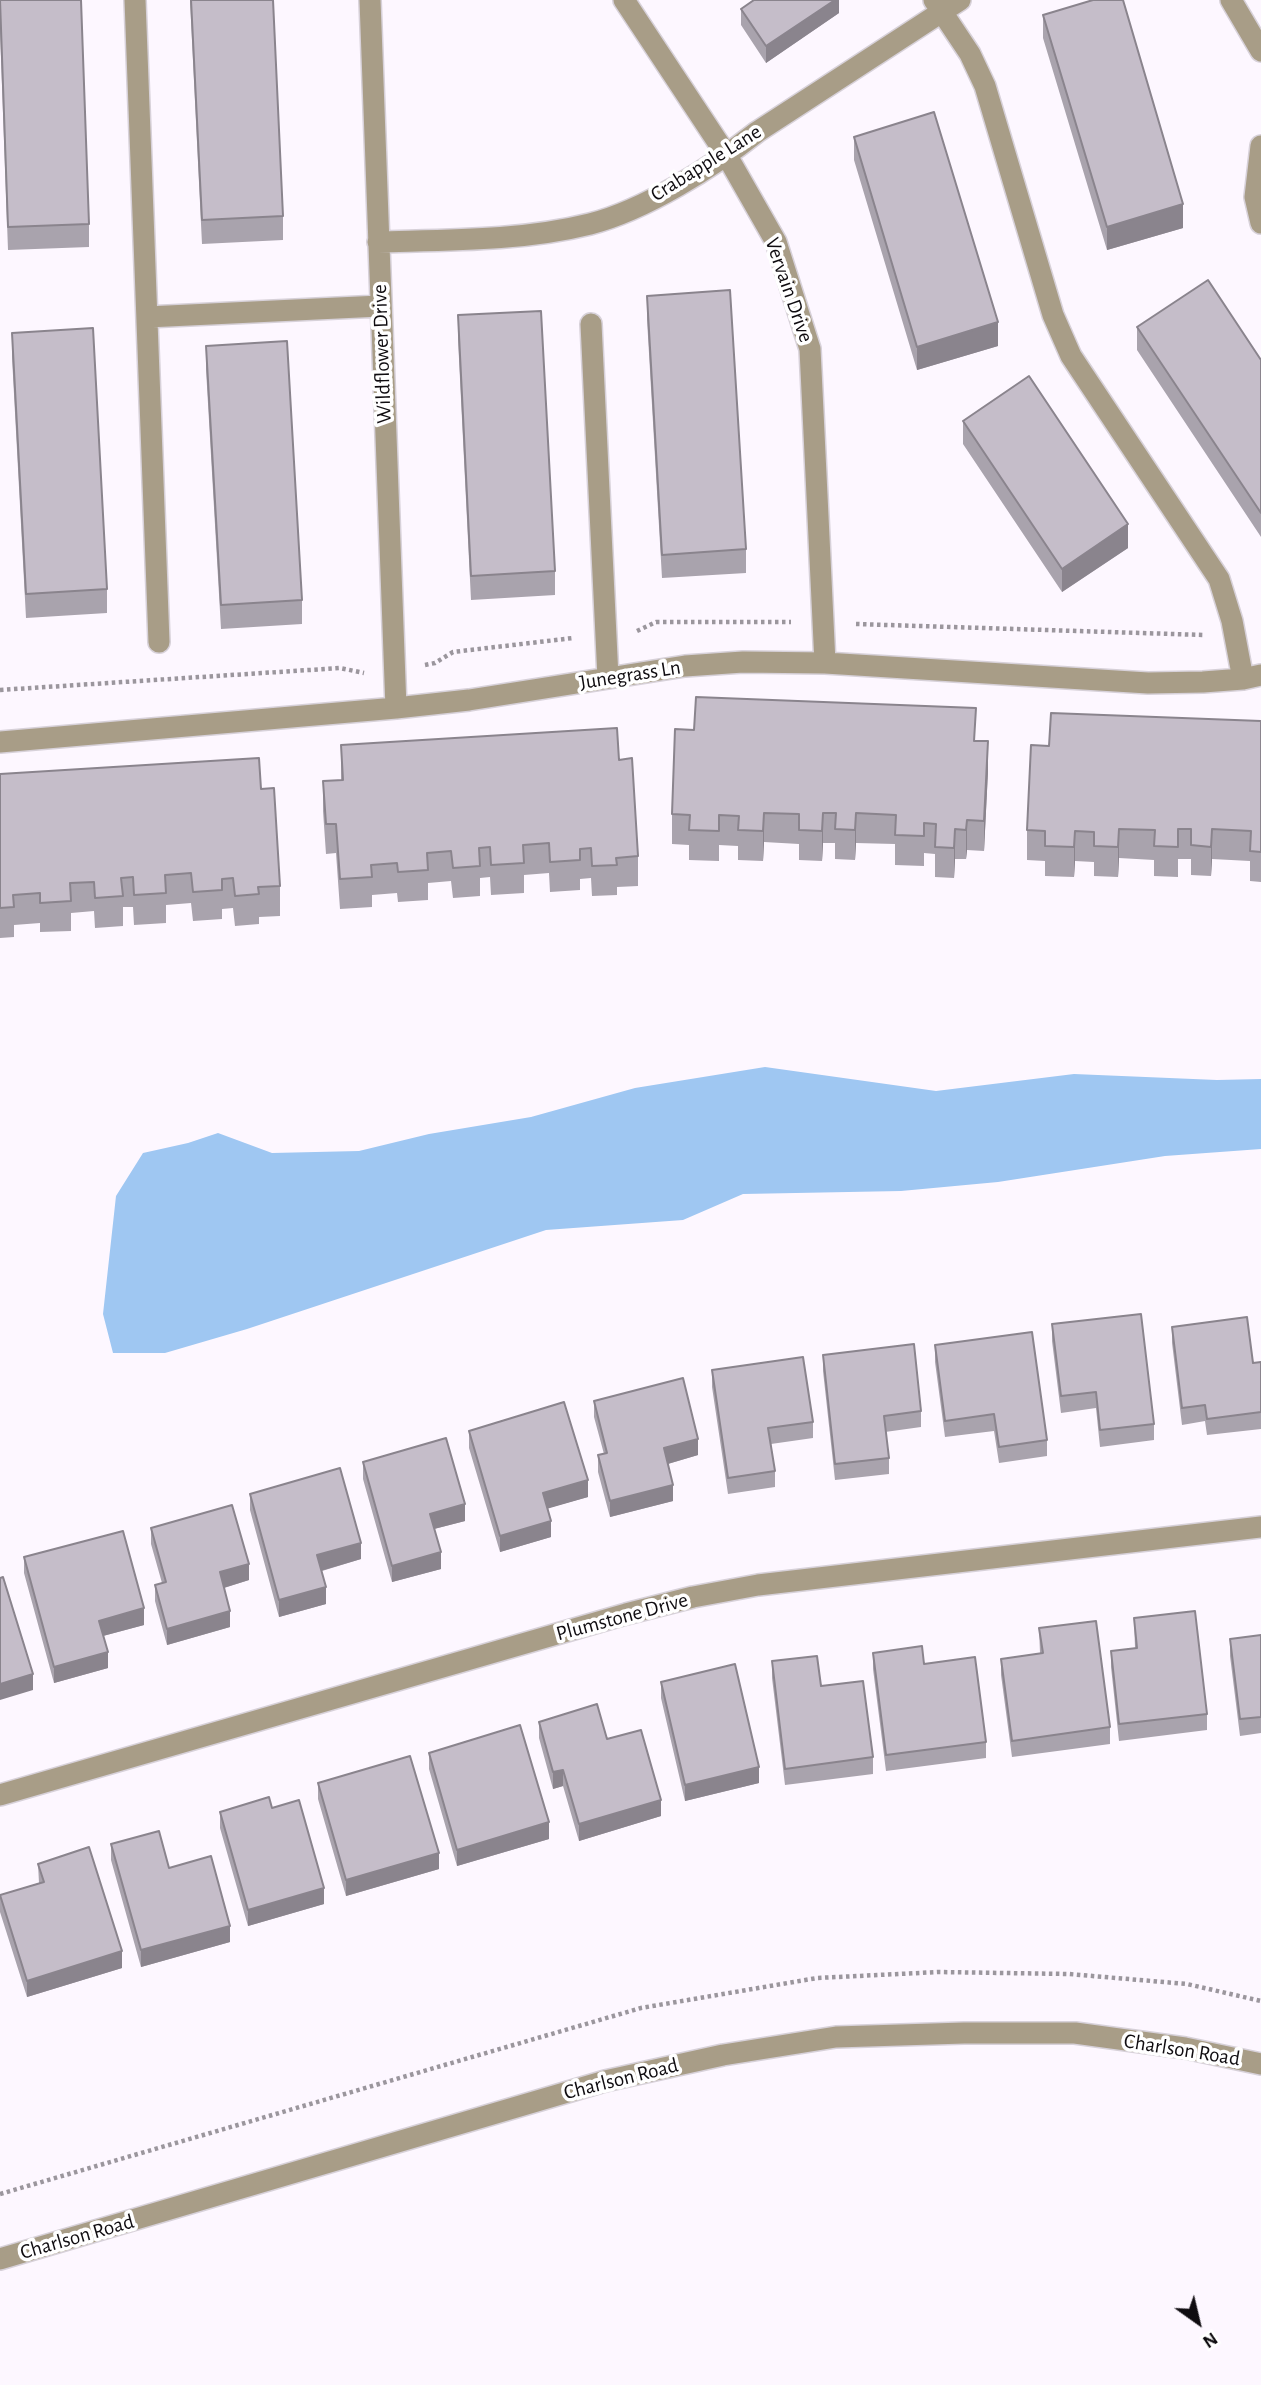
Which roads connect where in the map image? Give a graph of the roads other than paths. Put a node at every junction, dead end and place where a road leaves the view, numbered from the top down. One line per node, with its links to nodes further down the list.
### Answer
1 (135, 0): 13 (street)
2 (370, 0): 11 (street, Wildflower Drive)
3 (624, 0): 9 (street, Vervain Drive)
4 (960, 0): 6 (street, Crabapple Lane)
5 (1231, 0): 7 (street)
6 (938, 6): 9 (street, Crabapple Lane); 17 (street)
7 (1261, 51)
8 (1261, 146): 10 (street)
9 (727, 156): 11 (street, Crabapple Lane); 16 (street, Vervain Drive)
10 (1261, 223)
11 (378, 242): 12 (street, Wildflower Drive)
12 (380, 306): 13 (street); 19 (street, Wildflower Drive)
13 (147, 317): 15 (street)
14 (591, 324): 18 (street)
15 (159, 642)
16 (825, 663): 17 (street, Junegrass Ln); 18 (street, Junegrass Ln)
17 (1252, 677)
18 (608, 678): 19 (street, Junegrass Ln)
19 (396, 708): 20 (street, Junegrass Ln)
20 (0, 742)
21 (1261, 1527): 22 (street, Plumstone Drive)
22 (0, 1795)
23 (1261, 2064): 24 (street, Charlson Road)
24 (0, 2259)

